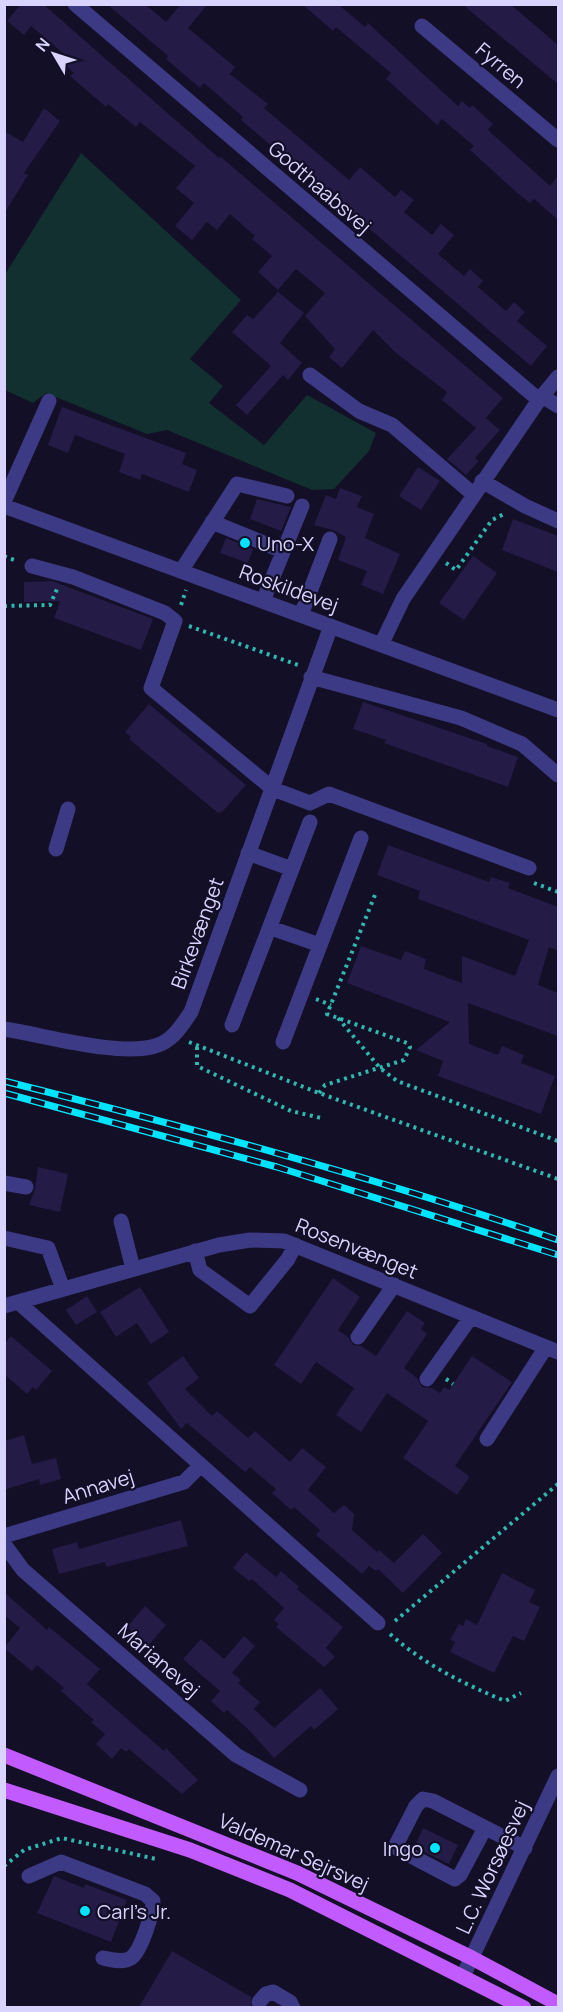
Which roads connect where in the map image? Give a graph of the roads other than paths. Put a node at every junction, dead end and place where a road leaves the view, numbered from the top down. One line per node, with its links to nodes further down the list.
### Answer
1 (75, 4): 6 (street, Godthaabsvej)
2 (422, 26): 3 (street, Fyrren)
3 (557, 135)
4 (310, 375): 10 (street)
5 (558, 377): 6 (street)
6 (541, 398): 8 (street, Godthaabsvej); 9 (street)
7 (49, 401): 12 (street)
8 (558, 406)
9 (482, 481): 10 (street); 14 (street)
10 (473, 494): 23 (street)
11 (287, 496): 15 (street)
12 (4, 504): 19 (street, Roskildevej)
13 (302, 506): 17 (street)
14 (558, 521)
15 (213, 522): 17 (street); 19 (street)
16 (330, 539): 21 (street)
17 (283, 551): 20 (street)
18 (32, 566): 27 (street)
19 (186, 573): 20 (street, Roskildevej)
20 (263, 601): 21 (street, Roskildevej)
21 (301, 615): 22 (street, Roskildevej)
22 (331, 626): 23 (street, Roskildevej); 24 (street, Birkevænget)
23 (381, 645): 25 (street, Roskildevej)
24 (312, 674): 26 (street); 27 (street, Birkevænget)
25 (558, 710)
26 (558, 775)
27 (273, 789): 32 (street, Birkevænget); 33 (street)
28 (68, 809): 31 (street)
29 (310, 822): 34 (street)
30 (361, 838): 36 (street)
31 (56, 849)
32 (248, 853): 34 (street); 38 (street, Birkevænget)
33 (529, 868)
34 (292, 869): 35 (street)
35 (271, 928): 36 (street); 37 (street)
36 (320, 945): 39 (street)
37 (232, 1025)
38 (4, 1029)
39 (283, 1042)
40 (4, 1183): 41 (street)
41 (26, 1187)
42 (121, 1221): 46 (street)
43 (4, 1238): 48 (street)
44 (295, 1245): 45 (street, Rosenvænget); 45 (street); 47 (street, Rosenvænget)
45 (195, 1251): 46 (street, Rosenvænget)
46 (133, 1269): 48 (street, Rosenvænget)
47 (394, 1285): 50 (street, Rosenvænget); 51 (street)
48 (63, 1289): 49 (street, Rosenvænget)
49 (11, 1304): 55 (street, Rosenvænget)
50 (471, 1317): 52 (street, Rosenvænget); 53 (street)
51 (358, 1337)
52 (552, 1350): 54 (street)
53 (427, 1378)
54 (487, 1439)
55 (199, 1467): 56 (street, Annavej); 58 (street, Rosenvænget)
56 (4, 1536)
57 (4, 1544): 62 (street, Marianevej)
58 (382, 1626)
59 (4, 1755): 67 (main road, Valdemar Sejrsvej)
60 (558, 1776): 64 (street, L.C. Worsøesvej)
61 (4, 1790): 68 (main road, Valdemar Sejrsvej)
62 (300, 1790)
63 (485, 1828): 63 (street); 64 (street)
64 (525, 1848): 67 (street, L.C. Worsøesvej)
65 (29, 1876): 66 (street)
66 (103, 1958)
67 (472, 1958): 68 (street, L.C. Worsøesvej); 70 (main road, Valdemar Sejrsvej)
68 (463, 1976): 72 (main road, Valdemar Sejrsvej)
69 (259, 2002): 71 (street)
70 (558, 2004)
71 (293, 2007)
72 (524, 2007)

